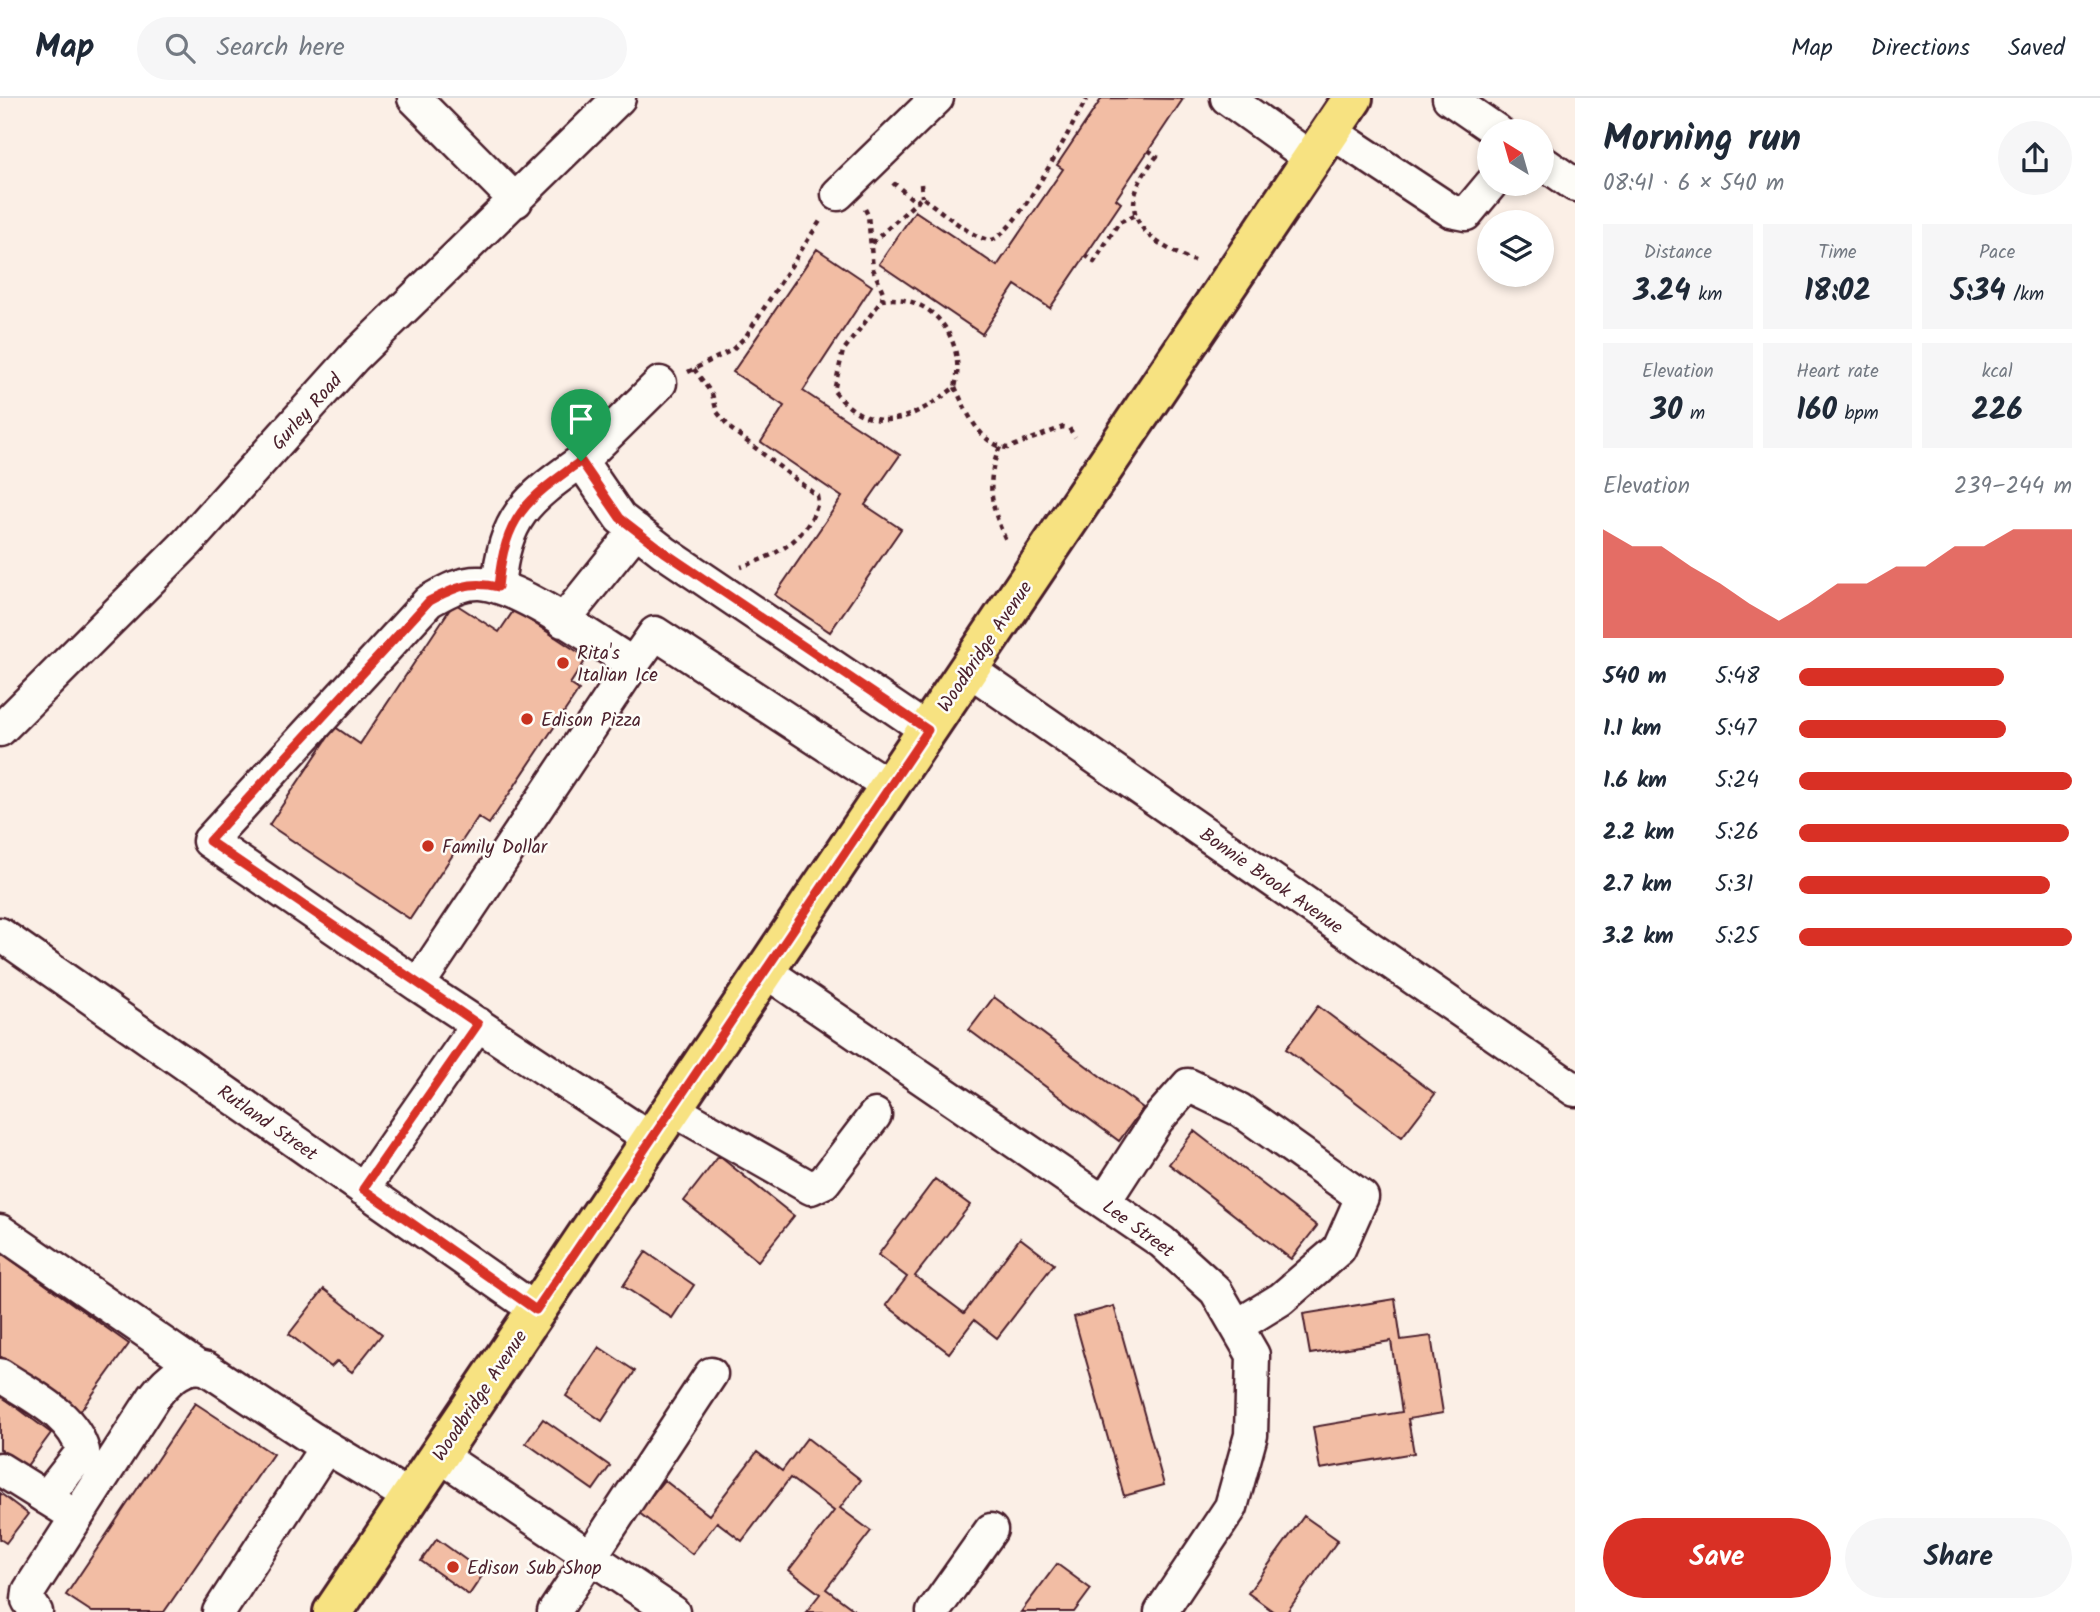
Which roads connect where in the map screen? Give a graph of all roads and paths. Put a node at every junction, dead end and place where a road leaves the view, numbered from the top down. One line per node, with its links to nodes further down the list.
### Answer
1 (414, 98): 18 (street)
2 (620, 98): 18 (street, Gurley Road)
3 (937, 98): 17 (street)
4 (1087, 98): 16 (path)
5 (1227, 98): 9 (street)
6 (1353, 98): 9 (main road, Woodbridge Avenue)
7 (1449, 98): 8 (street)
8 (1480, 119)
9 (1321, 145): 15 (street); 37 (main road, Woodbridge Avenue)
10 (1148, 150): 20 (path)
11 (1554, 170): 13 (street)
12 (921, 184): 16 (path)
13 (1575, 185)
14 (886, 192): 19 (path)
15 (1481, 196)
16 (922, 197): 19 (path)
17 (850, 200): 21 (path); 25 (path)
18 (516, 201): 38 (street, Gurley Road)
19 (916, 202): 21 (path)
20 (1135, 215): 22 (path); 23 (path)
21 (872, 244): 24 (path)
22 (1085, 255)
23 (1194, 261)
24 (882, 300): 27 (path); 27 (path)
25 (694, 369): 26 (path); 33 (path)
26 (674, 377): 30 (street)
27 (955, 387): 29 (path)
28 (1075, 437): 29 (path)
29 (1000, 447): 32 (path)
30 (581, 461): 31 (street); 34 (street)
31 (636, 530): 35 (street); 39 (street)
32 (1006, 540)
33 (732, 571)
34 (498, 587): 35 (street); 43 (street)
35 (563, 621): 36 (street)
36 (634, 664): 40 (street); 43 (street)
37 (968, 669): 39 (main road, Woodbridge Avenue); 45 (street, Bonnie Brook Avenue)
38 (0, 730)
39 (928, 730): 40 (main road, Woodbridge Avenue)
40 (889, 786): 42 (main road, Woodbridge Avenue)
41 (0, 934): 48 (street, Rutland Street)
42 (765, 971): 47 (main road, Woodbridge Avenue); 49 (street, Lee Street)
43 (418, 985): 44 (street)
44 (478, 1024): 47 (street); 48 (street)
45 (1575, 1090)
46 (875, 1115): 47 (street)
47 (662, 1124): 51 (main road, Woodbridge Avenue)
48 (363, 1189): 51 (street, Rutland Street)
49 (1104, 1202): 52 (street, Lee Street); 52 (street)
50 (0, 1231): 53 (street)
51 (536, 1310): 57 (main road, Woodbridge Avenue)
52 (1237, 1326): 70 (street, Lee Street)
53 (196, 1366): 56 (street); 61 (street)
54 (711, 1374): 63 (street)
55 (0, 1375): 60 (street)
56 (326, 1447): 59 (street); 65 (street)
57 (439, 1455): 59 (main road, Woodbridge Avenue); 63 (street)
58 (0, 1469): 60 (street)
59 (411, 1497): 66 (main road, Woodbridge Avenue)
60 (46, 1498): 61 (street)
61 (77, 1517): 64 (street)
62 (991, 1530): 69 (street)
63 (590, 1556): 67 (street); 68 (street)
64 (36, 1612)
65 (219, 1612)
66 (333, 1612)
67 (554, 1612)
68 (673, 1612)
69 (933, 1612)
70 (1161, 1612)

